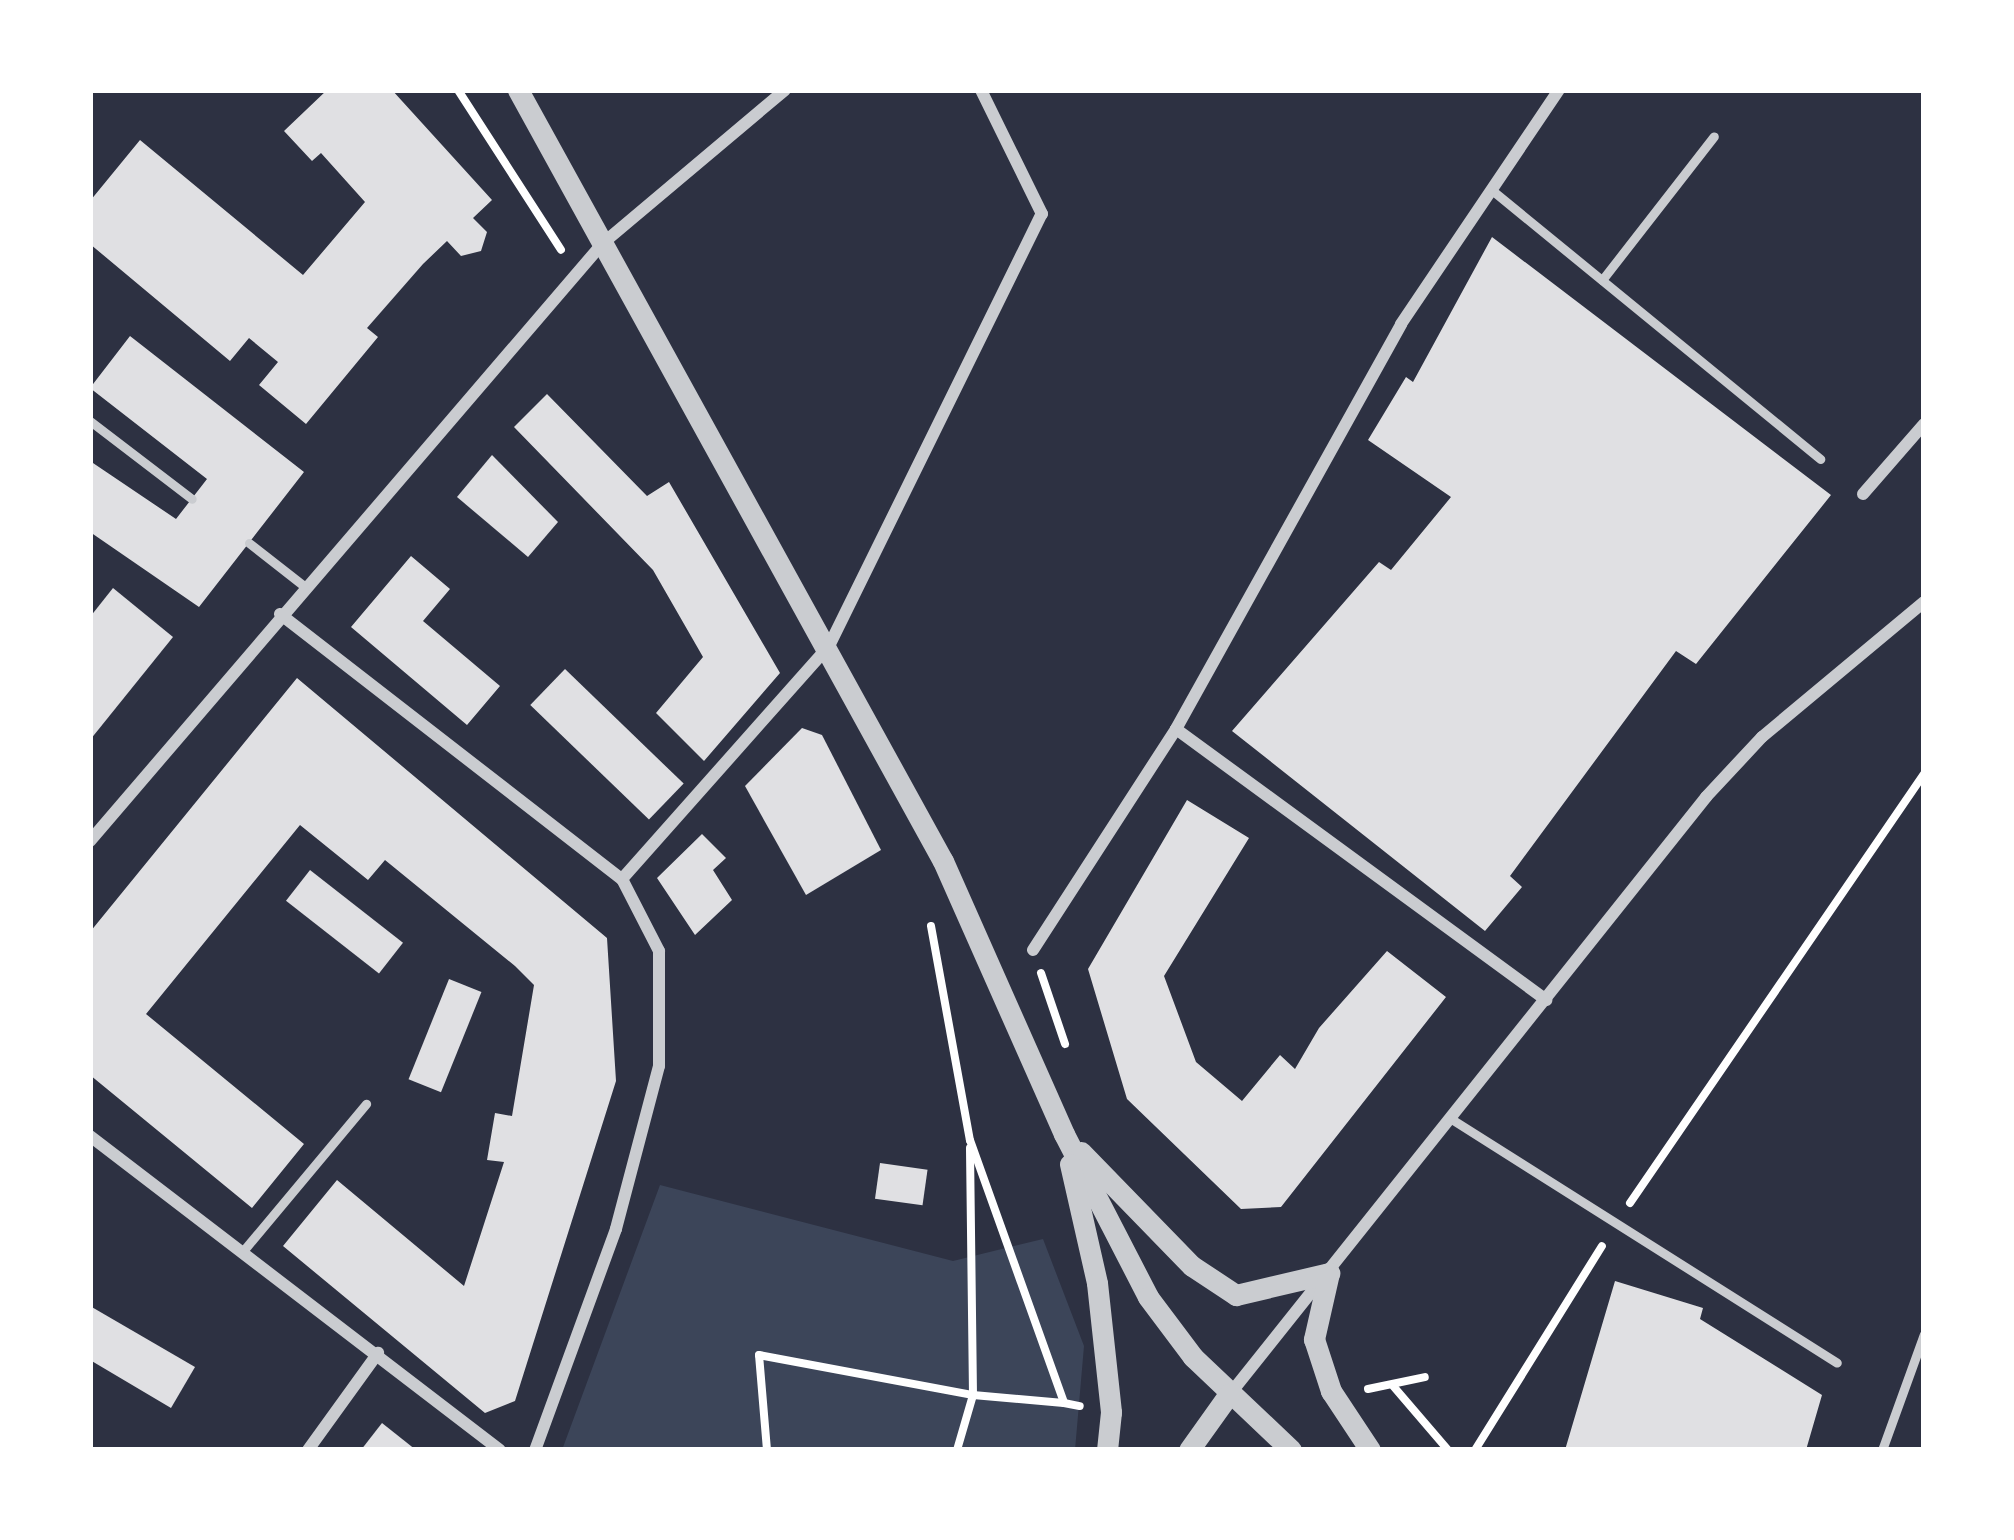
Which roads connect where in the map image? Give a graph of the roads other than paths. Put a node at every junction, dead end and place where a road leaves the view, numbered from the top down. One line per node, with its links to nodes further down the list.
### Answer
1 (518, 90): 7 (street)
2 (785, 90): 7 (street)
3 (981, 90): 18 (street)
4 (1559, 90): 6 (street)
5 (1714, 136): 8 (lane)
6 (1493, 191): 8 (lane); 19 (street)
7 (602, 244): 15 (street); 18 (street)
8 (1601, 280): 11 (lane)
9 (90, 421): 13 (lane)
10 (1924, 424): 12 (street)
11 (1820, 459)
12 (1863, 494)
13 (192, 499)
14 (248, 543): 15 (lane)
15 (304, 586): 17 (street)
16 (1924, 602): 23 (street)
17 (280, 614): 20 (street); 21 (street)
18 (830, 646): 21 (street); 26 (street)
19 (1176, 729): 22 (street); 23 (street)
20 (90, 842)
21 (622, 879): 36 (street)
22 (1033, 950)
23 (1546, 1000): 25 (street)
24 (367, 1104): 28 (lane)
25 (1453, 1120): 29 (street); 32 (lane)
26 (1064, 1134): 29 (street); 33 (street); 37 (street)
27 (90, 1136): 28 (street)
28 (243, 1251): 31 (street)
29 (1329, 1273): 33 (street); 40 (street)
30 (1924, 1334): 41 (lane)
31 (378, 1353): 34 (street); 35 (street)
32 (1837, 1363)
33 (1229, 1394): 38 (street); 39 (street)
34 (308, 1450)
35 (500, 1450)
36 (536, 1450)
37 (1107, 1450)
38 (1189, 1450)
39 (1291, 1450)
40 (1370, 1450)
41 (1882, 1450)

